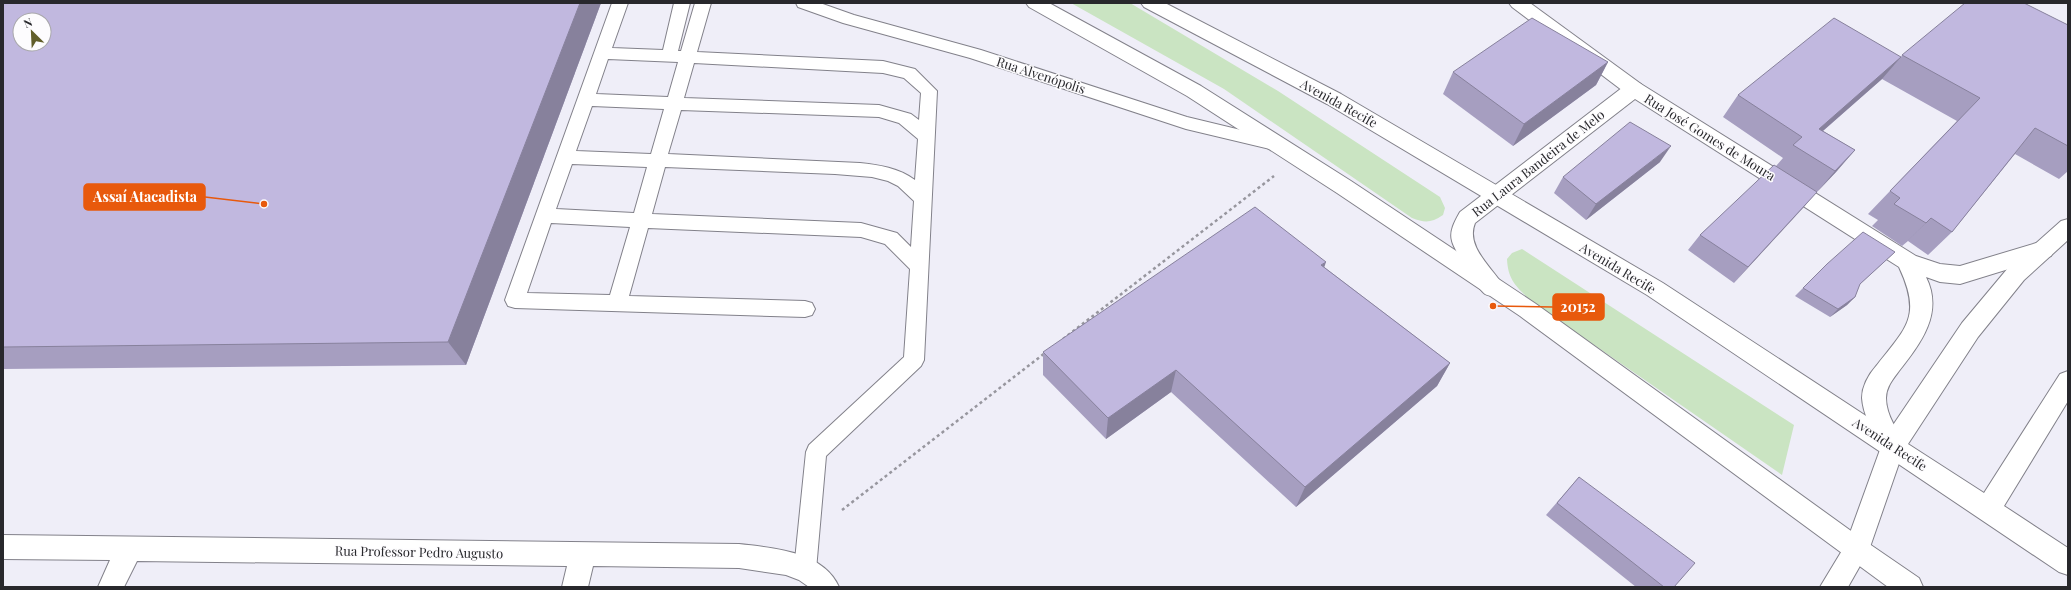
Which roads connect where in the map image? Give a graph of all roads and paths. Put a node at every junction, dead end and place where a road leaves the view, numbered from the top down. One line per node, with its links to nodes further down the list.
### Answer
1 (620, 3): 8 (lane)
2 (682, 3): 9 (lane)
3 (703, 3): 9 (lane)
4 (804, 3): 14 (lane, Rua Alvenópolis)
5 (1035, 3): 14 (main road)
6 (1150, 3): 18 (main road, Avenida Recife)
7 (1518, 3): 10 (main road, Rua José Gomes de Moura)
8 (602, 53): 9 (lane); 11 (lane)
9 (678, 57): 12 (lane); 13 (lane)
10 (1634, 89): 18 (main road, Rua Laura Bandeira de Melo); 24 (main road, Rua José Gomes de Moura)
11 (586, 100): 12 (lane); 16 (lane)
12 (673, 102): 13 (lane); 17 (lane)
13 (927, 137): 19 (lane)
14 (1278, 145): 15 (main road)
15 (1298, 157): 26 (main road); 29 (path)
16 (565, 158): 17 (lane); 20 (lane)
17 (657, 160): 19 (lane); 21 (lane)
18 (1496, 194): 26 (main road, Rua Laura Bandeira de Melo); 32 (main road, Avenida Recife)
19 (923, 199): 25 (lane)
20 (544, 216): 21 (lane); 27 (lane)
21 (640, 219): 25 (lane); 27 (lane)
22 (2068, 227): 23 (main road)
23 (2043, 250): 24 (main road, Rua José Gomes de Moura); 32 (main road)
24 (1908, 262): 32 (main road)
25 (919, 267): 40 (lane)
26 (1492, 286): 37 (main road)
27 (617, 303): 28 (lane)
28 (805, 309)
29 (1058, 343)
30 (1051, 348): 34 (path)
31 (2068, 381): 33 (main road)
32 (1893, 446): 33 (main road, Avenida Recife); 37 (main road)
33 (1988, 509): 39 (main road, Avenida Recife)
34 (837, 514)
35 (3, 547): 36 (main road, Rua Professor Pedro Augusto)
36 (129, 549): 38 (main road, Rua Professor Pedro Augusto); 41 (main road)
37 (1856, 550): 44 (main road); 45 (main road)
38 (583, 554): 40 (main road, Rua Professor Pedro Augusto); 42 (main road)
39 (2068, 563)
40 (805, 570): 43 (main road, Rua Professor Pedro Augusto)
41 (111, 587)
42 (575, 587)
43 (826, 587)
44 (1833, 587)
45 (1910, 587)

